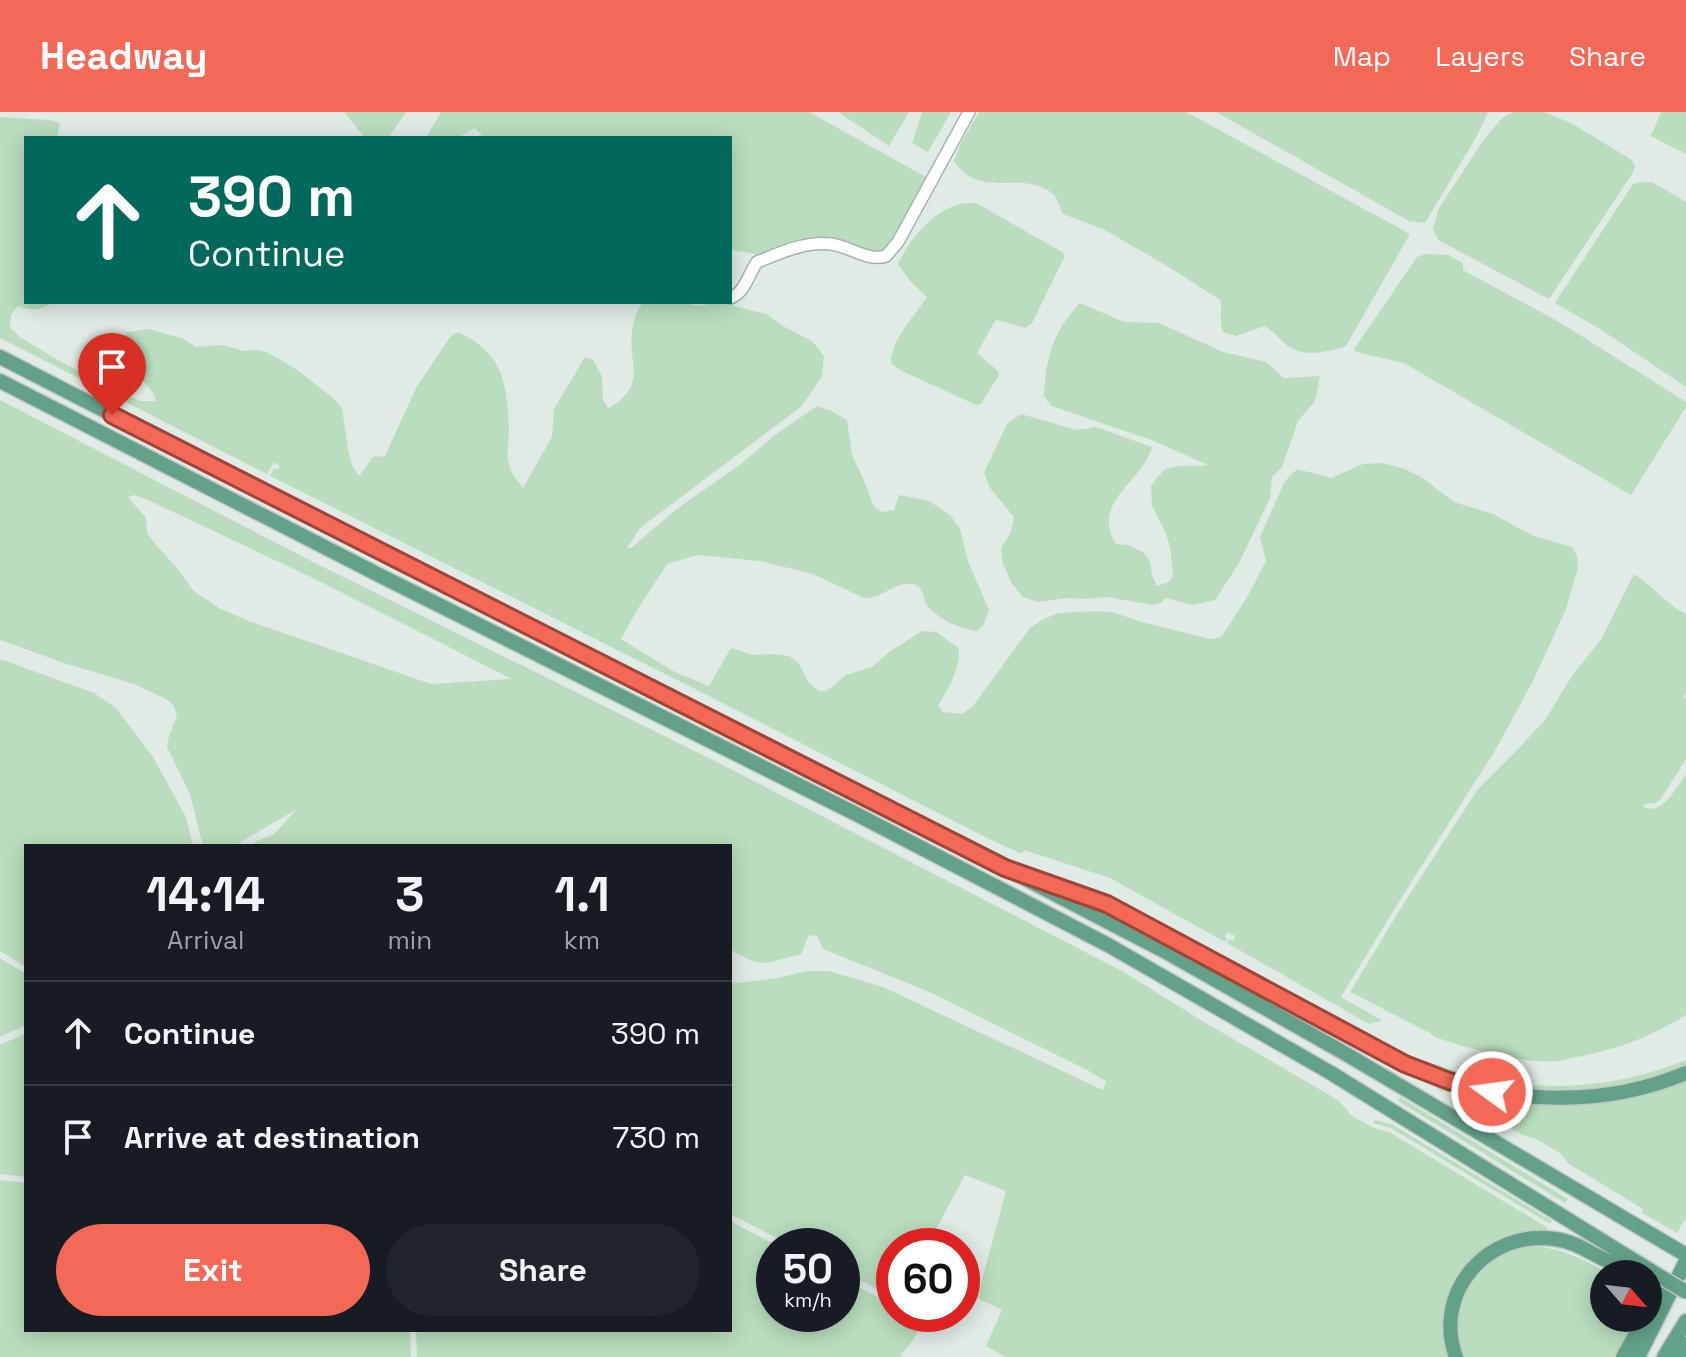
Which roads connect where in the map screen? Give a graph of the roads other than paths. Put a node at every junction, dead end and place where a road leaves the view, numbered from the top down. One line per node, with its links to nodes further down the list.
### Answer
1 (969, 112): 2 (street)
2 (732, 297)
3 (0, 357): 5 (main road)
4 (0, 381): 9 (main road)
5 (1005, 868): 6 (main road); 7 (main road)
6 (1686, 1073)
7 (1686, 1259): 12 (main road); 18 (main road)
8 (1607, 1260): 16 (main road)
9 (1633, 1260)
10 (1662, 1278): 11 (main road, bridge)
11 (1686, 1292)
12 (1662, 1294)
13 (1686, 1321): 19 (main road)
14 (1638, 1332): 17 (main road)
15 (1686, 1344): 20 (main road)
16 (1456, 1357)
17 (1623, 1357)
18 (1638, 1357)
19 (1664, 1357)
20 (1679, 1357)

